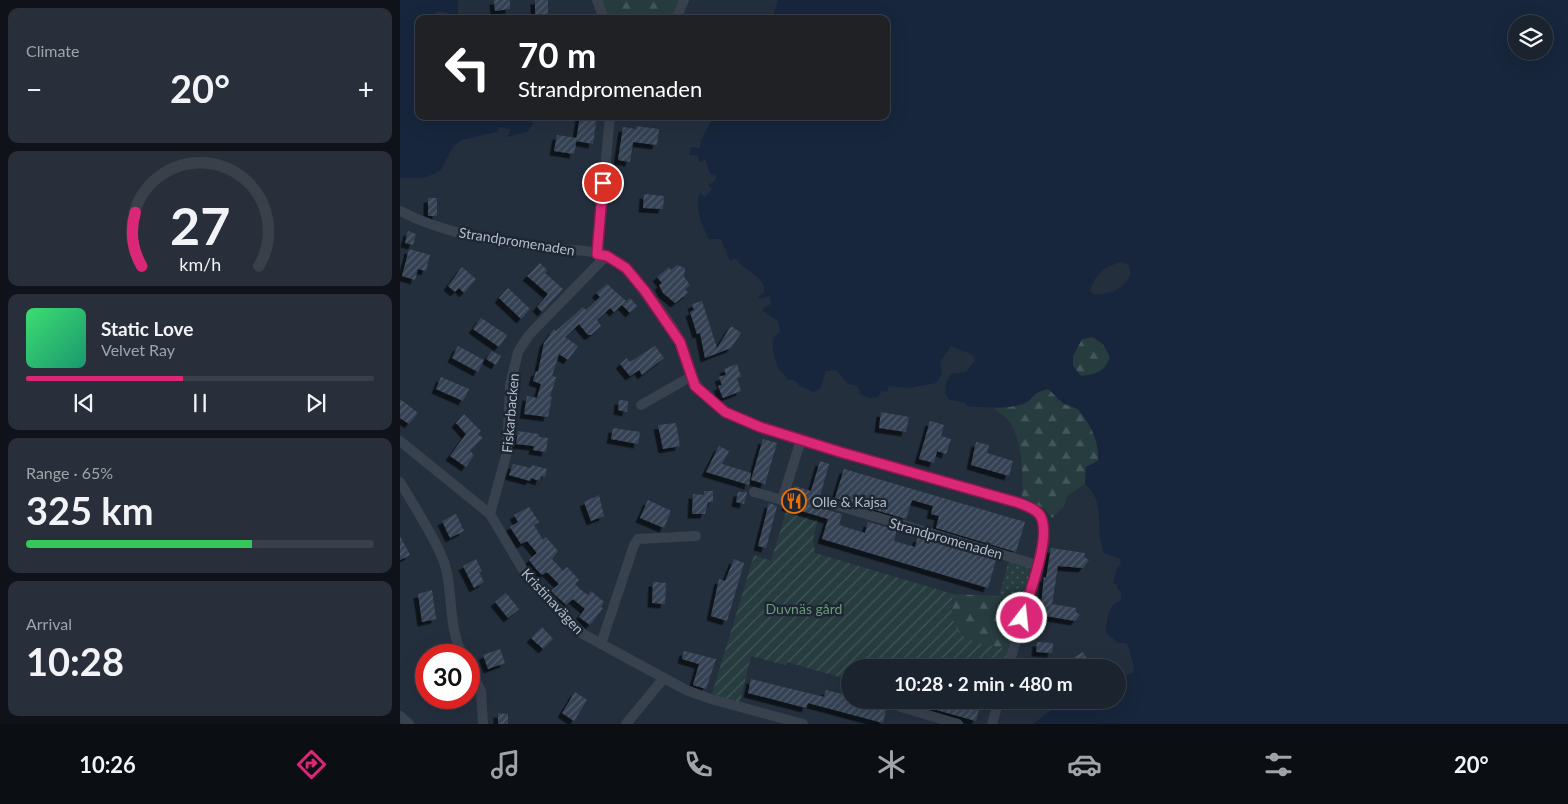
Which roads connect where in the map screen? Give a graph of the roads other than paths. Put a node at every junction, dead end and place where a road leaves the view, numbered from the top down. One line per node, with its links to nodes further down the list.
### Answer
1 (597, 0): 3 (street)
2 (684, 0): 4 (street)
3 (603, 15)
4 (678, 15)
5 (610, 120): 7 (street)
6 (400, 211): 7 (street, Strandpromenaden)
7 (602, 255): 8 (street, Strandpromenaden); 15 (street, Fiskarbacken)
8 (692, 376): 9 (street); 10 (street, Strandpromenaden)
9 (641, 405)
10 (801, 440): 13 (street); 17 (street, Strandpromenaden)
11 (400, 441): 15 (street, Kristinavägen)
12 (400, 482): 18 (street)
13 (754, 492)
14 (826, 502): 17 (street, Strandpromenaden)
15 (490, 514): 19 (street, Kristinavägen)
16 (696, 536): 19 (street)
17 (1037, 564): 20 (street, Strandpromenaden)
18 (457, 644)
19 (601, 644): 21 (street, Kristinavägen)
20 (1011, 659)
21 (664, 678): 28 (street); 29 (street, Kristinavägen)
22 (480, 689): 27 (street)
23 (908, 709): 30 (street)
24 (996, 709): 31 (street)
25 (400, 716): 26 (street)
26 (409, 724)
27 (482, 724)
28 (626, 724)
29 (803, 724)
30 (958, 724)
31 (992, 724)

